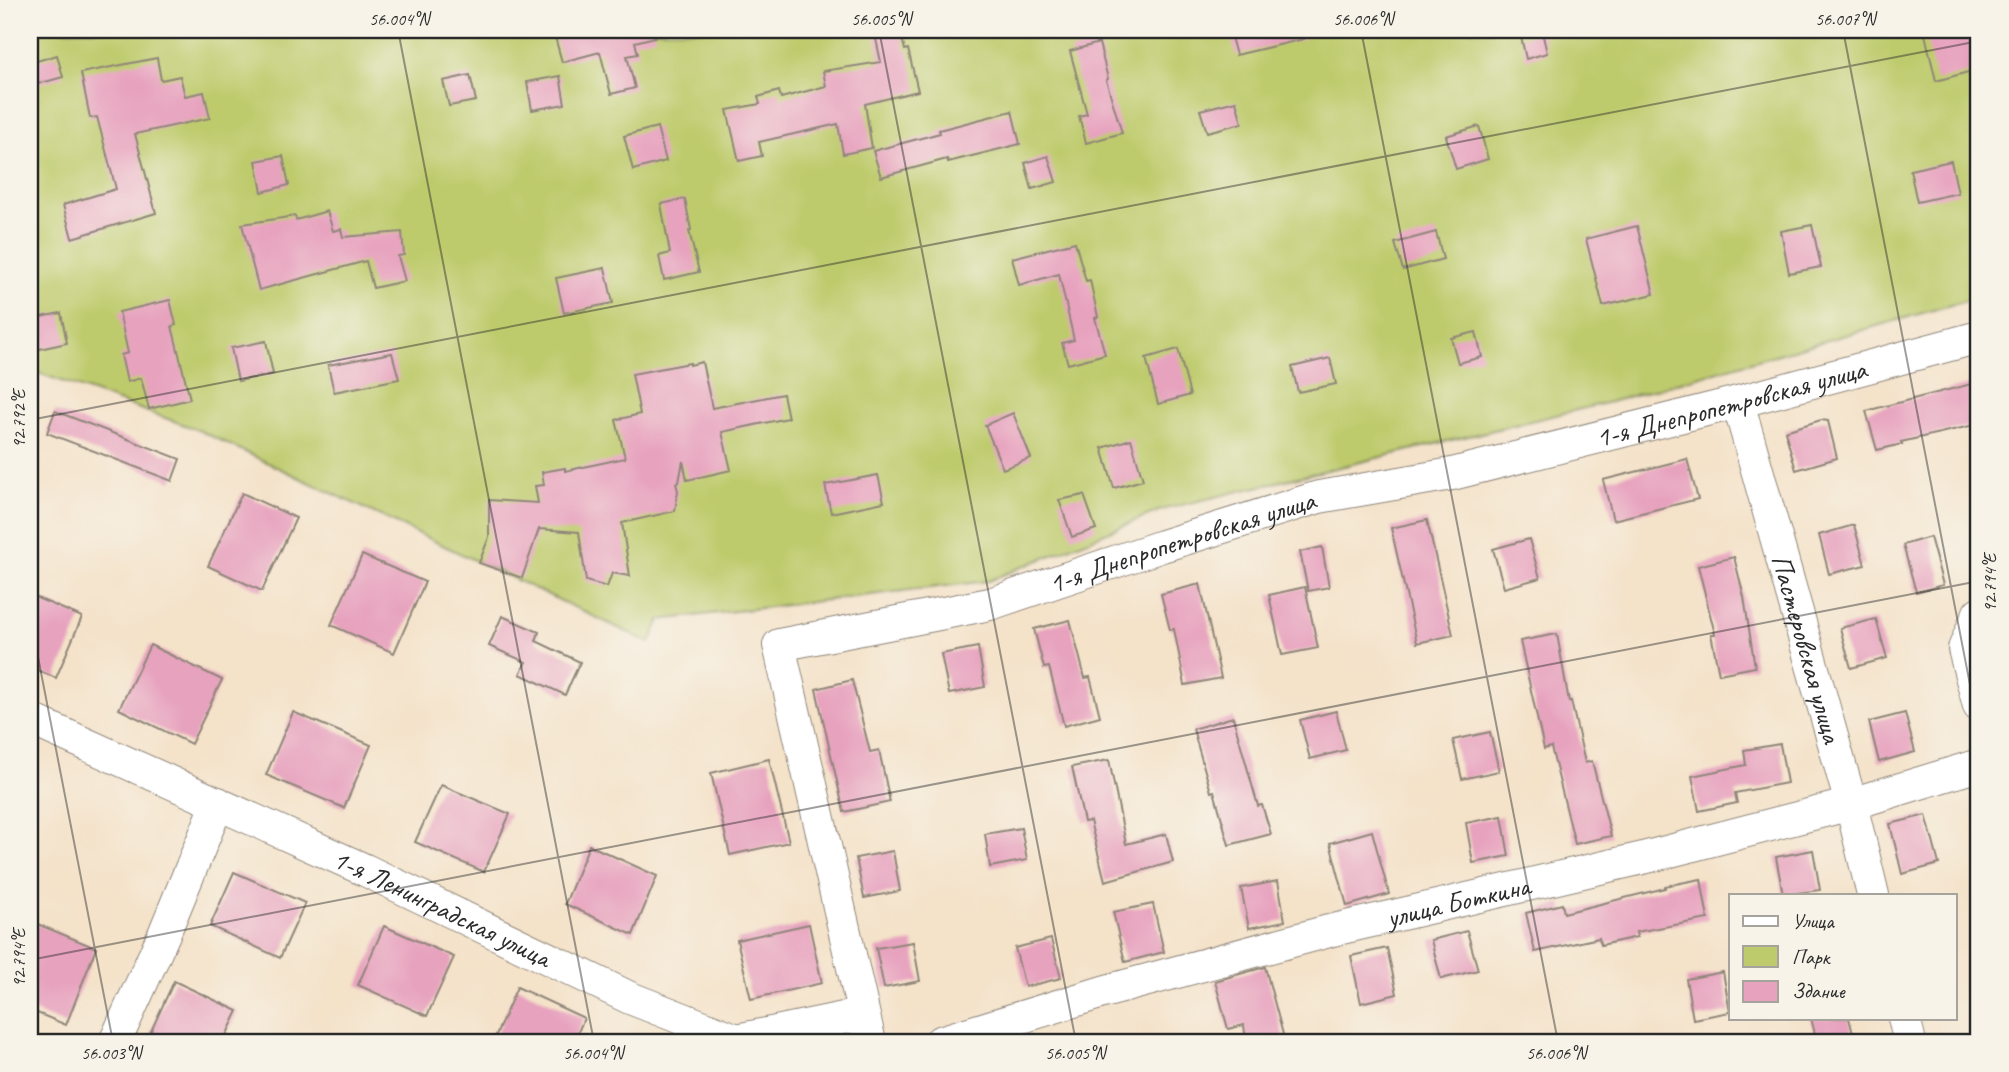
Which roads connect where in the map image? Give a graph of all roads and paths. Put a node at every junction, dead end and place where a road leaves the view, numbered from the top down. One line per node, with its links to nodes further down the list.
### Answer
1 (1979, 337): 2 (street, 1-я Днепропетровская улица)
2 (1738, 402): 8 (street, Пастеровская улица); 11 (street, 1-я Днепропетровская улица)
3 (1979, 613): 4 (street)
4 (1979, 706)
5 (30, 719): 7 (street, 1-я Ленинградская улица)
6 (1979, 765): 8 (street, улица Боткина)
7 (218, 803): 11 (street, 1-я Ленинградская улица); 12 (street)
8 (1851, 804): 9 (street, Пастеровская улица); 13 (street, улица Боткина)
9 (1873, 894)
10 (1904, 1020): 14 (street)
11 (867, 1028)
12 (115, 1042)
13 (940, 1042)
14 (1910, 1042)

